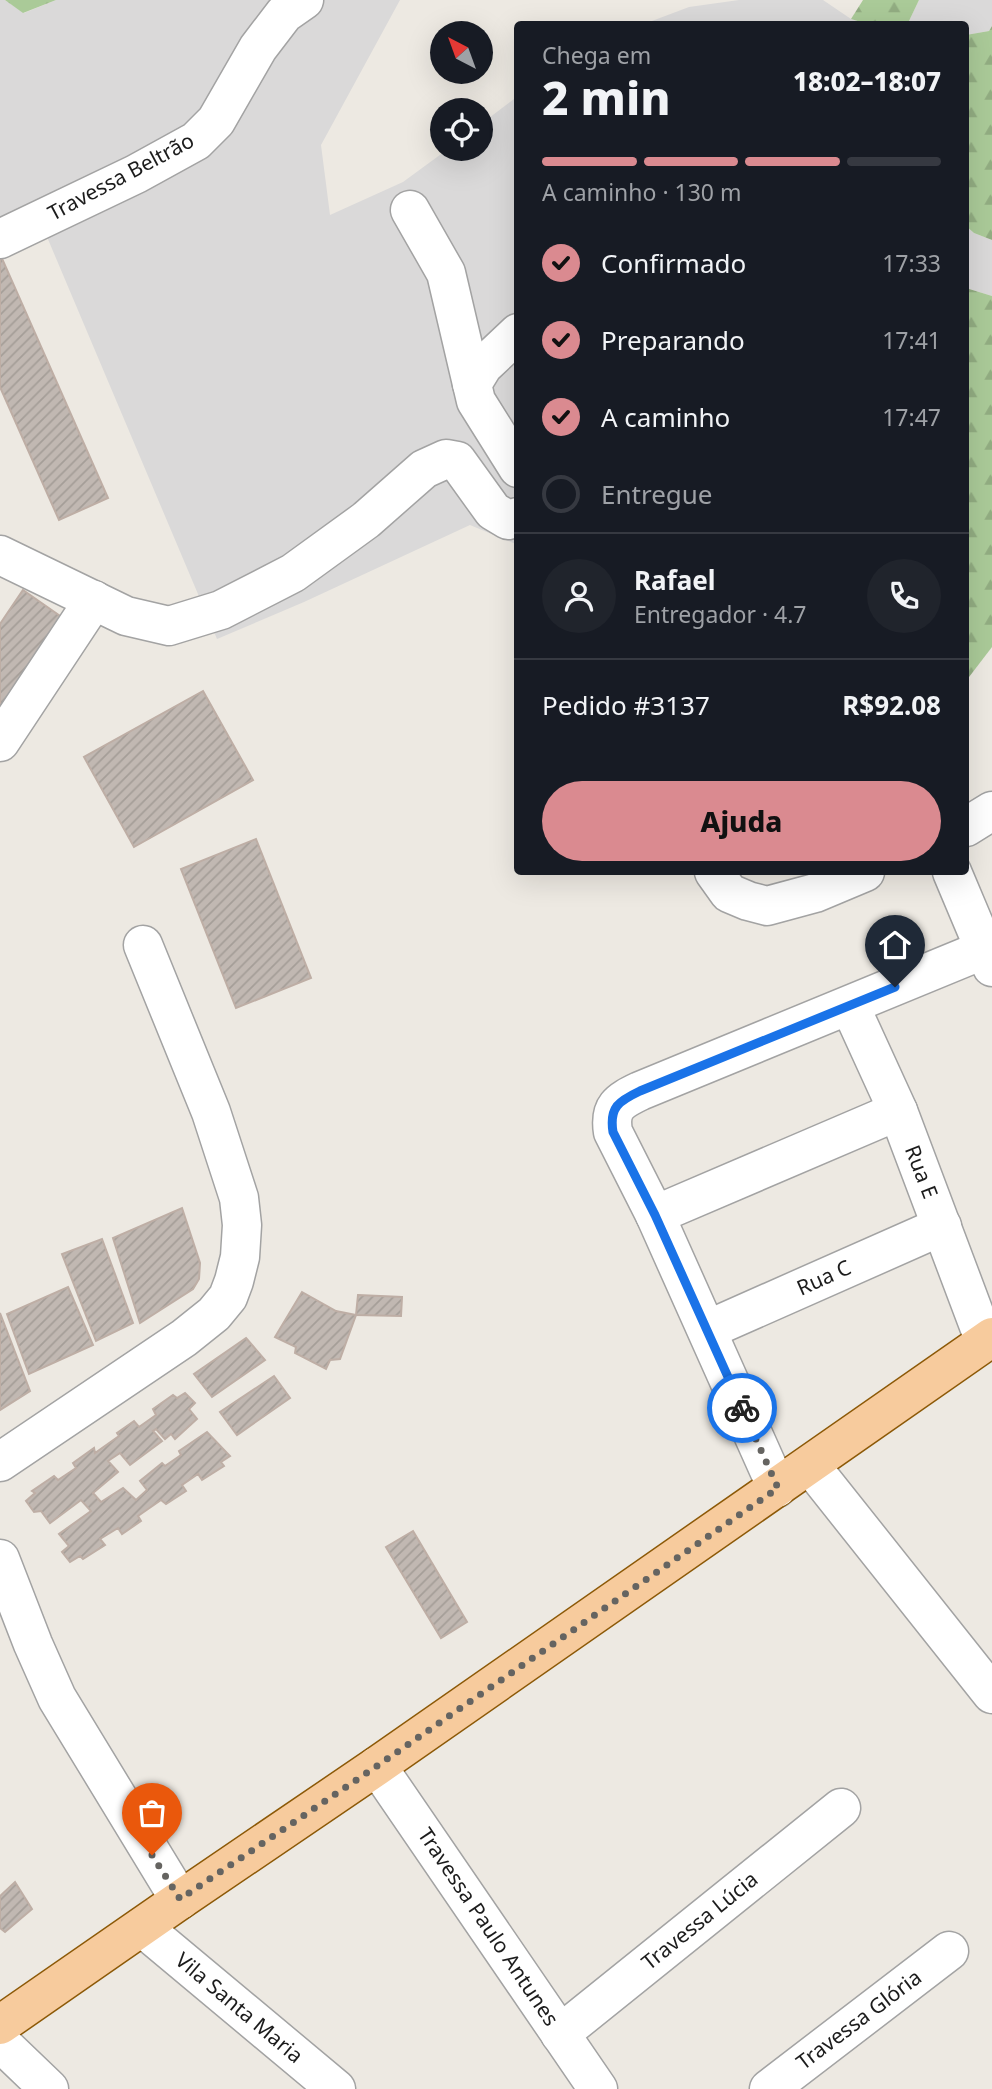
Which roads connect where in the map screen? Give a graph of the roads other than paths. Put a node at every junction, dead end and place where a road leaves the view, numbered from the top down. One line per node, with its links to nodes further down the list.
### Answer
1 (304, 0): 3 (street, Travessa Beltrão)
2 (410, 210): 5 (street)
3 (0, 239)
4 (514, 337): 5 (street)
5 (472, 384): 6 (street)
6 (514, 462)
7 (514, 518): 9 (street)
8 (0, 555): 9 (street)
9 (93, 600): 10 (street)
10 (0, 742)
11 (992, 811): 12 (street)
12 (969, 825)
13 (858, 875): 15 (street)
14 (953, 875): 17 (street)
15 (717, 876)
16 (143, 946): 24 (street)
17 (988, 958): 18 (street)
18 (849, 1006): 19 (street, Rua E); 20 (street)
19 (898, 1111): 20 (street); 21 (street, Rua E)
20 (655, 1215): 22 (street)
21 (942, 1226): 22 (street, Rua C); 23 (street, Rua E)
22 (708, 1330): 26 (street)
23 (988, 1340): 25 (main road)
24 (0, 1462)
25 (810, 1465): 26 (main road); 28 (street)
26 (778, 1488): 29 (main road)
27 (0, 1559): 31 (street)
28 (992, 1694)
29 (377, 1766): 31 (main road); 35 (street, Travessa Paulo Antunes)
30 (841, 1808): 35 (street, Travessa Lúcia)
31 (180, 1899): 32 (main road)
32 (142, 1927): 34 (main road); 38 (street, Vila Santa Maria)
33 (949, 1951): 40 (street, Travessa Glória)
34 (0, 2025)
35 (560, 2034): 39 (street, Travessa Paulo Antunes)
36 (0, 2042): 37 (street)
37 (49, 2089)
38 (336, 2089)
39 (598, 2089)
40 (769, 2089)

